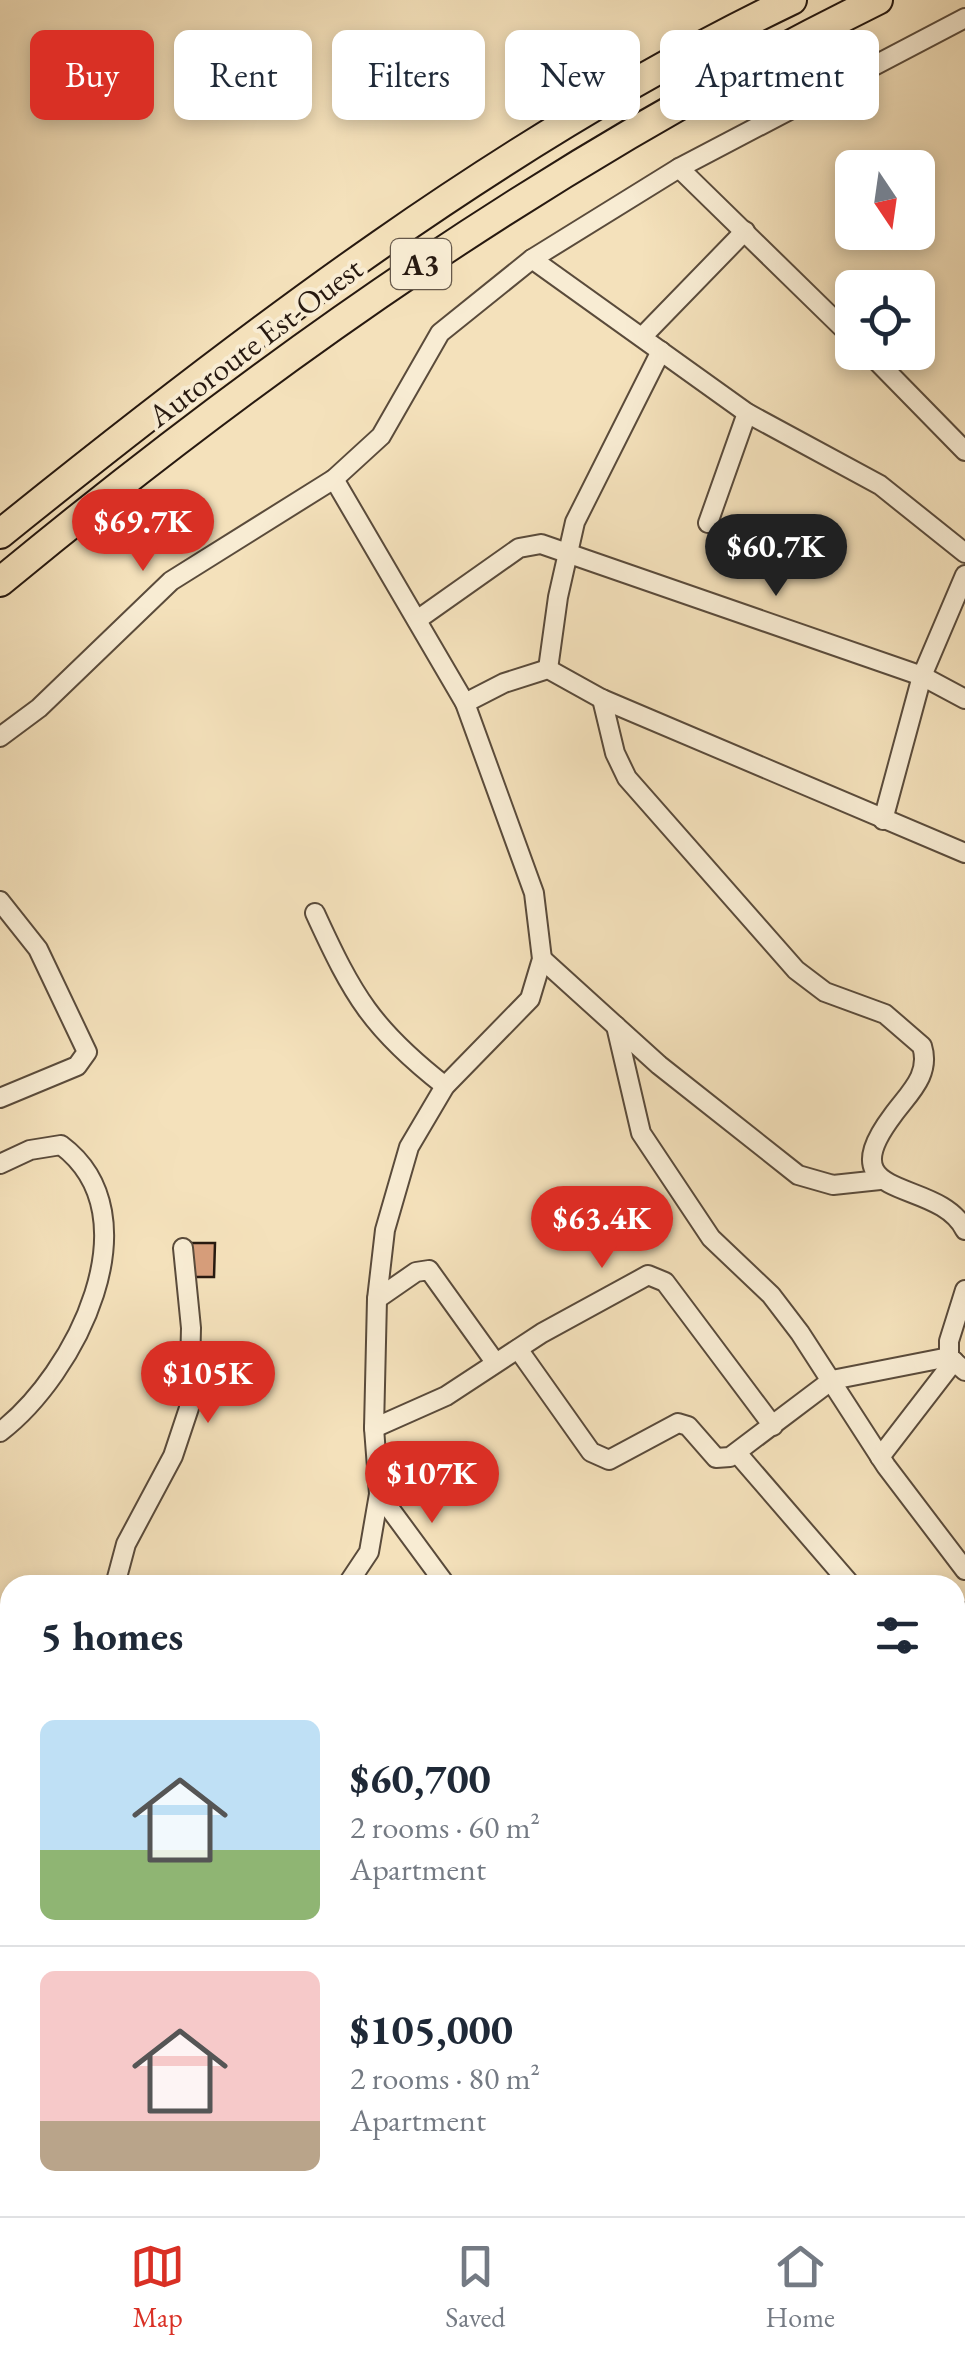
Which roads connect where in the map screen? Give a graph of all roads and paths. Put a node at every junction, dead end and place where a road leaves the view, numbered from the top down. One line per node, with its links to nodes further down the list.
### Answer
1 (792, 0): 15 (highway, Autoroute Est-Ouest / A3)
2 (878, 0): 19 (highway, Autoroute Est-Ouest / A3)
3 (965, 18): 4 (street)
4 (680, 168): 5 (street); 6 (street)
5 (746, 231): 7 (street); 8 (street)
6 (532, 260): 8 (street); 13 (street)
7 (835, 320)
8 (642, 337): 9 (street)
9 (660, 351): 11 (street); 17 (street)
10 (886, 370): 12 (street)
11 (747, 412): 14 (street); 16 (street)
12 (965, 451)
13 (334, 479): 20 (street); 26 (street)
14 (708, 523)
15 (0, 534)
16 (965, 553)
17 (566, 555): 20 (street); 21 (street); 22 (street)
18 (965, 574): 22 (street)
19 (0, 582)
20 (417, 620): 25 (street)
21 (548, 669): 23 (street); 25 (street)
22 (922, 676): 24 (street); 27 (street)
23 (602, 699): 27 (street); 36 (street)
24 (965, 699)
25 (466, 704): 31 (street)
26 (0, 737)
27 (883, 820): 28 (street)
28 (965, 852)
29 (0, 901): 34 (street)
30 (315, 914): 33 (street)
31 (542, 959): 32 (street); 33 (street)
32 (616, 1026): 36 (street); 44 (street)
33 (445, 1086): 40 (street)
34 (0, 1098)
35 (0, 1164): 47 (street)
36 (880, 1180): 37 (street)
37 (963, 1222)
38 (183, 1248): 52 (street)
39 (965, 1290): 43 (street)
40 (377, 1299): 42 (street); 46 (street)
41 (518, 1349): 42 (street); 45 (street); 48 (street)
42 (495, 1362): 46 (street)
43 (956, 1363): 44 (street); 49 (street)
44 (832, 1380): 45 (street); 49 (street)
45 (774, 1426): 48 (street)
46 (374, 1428): 50 (street)
47 (0, 1432)
48 (737, 1454): 55 (street)
49 (880, 1457): 51 (street)
50 (380, 1494): 53 (street); 54 (street)
51 (965, 1570)
52 (118, 1575)
53 (355, 1575)
54 (439, 1575)
55 (843, 1575)

